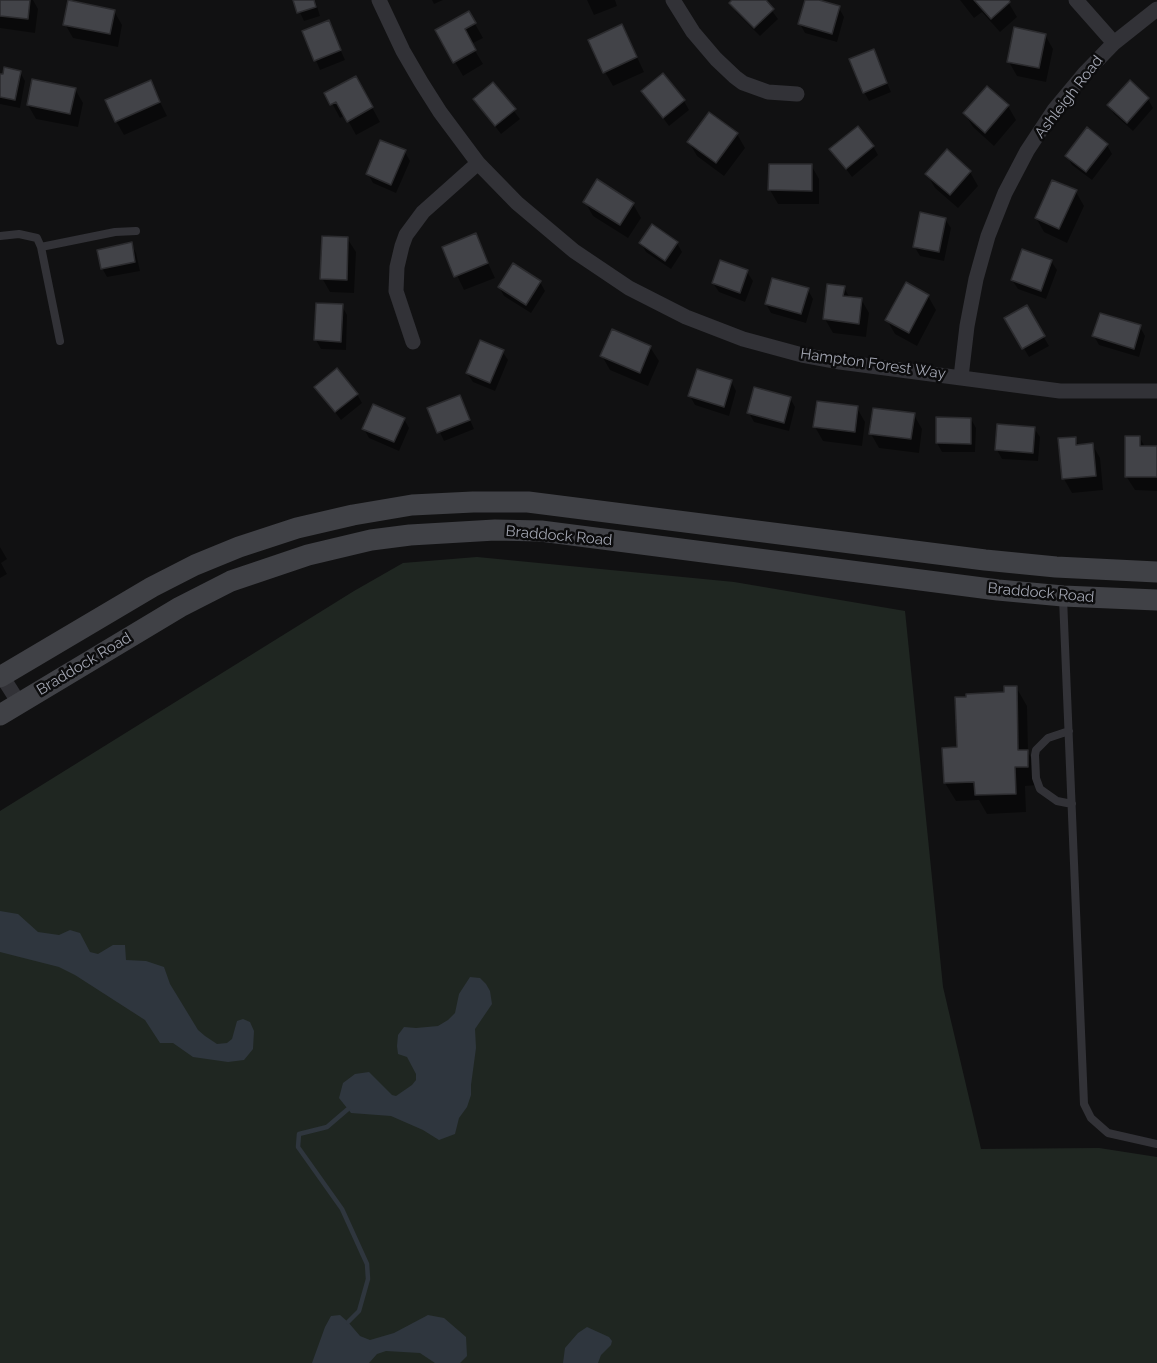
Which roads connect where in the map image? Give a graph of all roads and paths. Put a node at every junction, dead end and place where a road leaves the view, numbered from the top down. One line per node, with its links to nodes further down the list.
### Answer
1 (379, 0): 7 (street, Hampton Forest Way)
2 (673, 0): 6 (street)
3 (1076, 0): 5 (street)
4 (1157, 9): 5 (street, Ashleigh Road)
5 (1114, 43): 13 (street, Ashleigh Road)
6 (797, 94)
7 (478, 163): 12 (street); 13 (street, Hampton Forest Way)
8 (136, 231): 10 (lane)
9 (0, 236): 10 (lane)
10 (41, 247): 11 (lane)
11 (60, 341)
12 (413, 342)
13 (962, 376): 14 (street, Hampton Forest Way)
14 (1157, 391)
15 (1157, 572): 18 (main road, Braddock Road)
16 (1063, 596): 17 (main road, Braddock Road); 19 (main road, Braddock Road); 21 (lane)
17 (1157, 600)
18 (1, 675): 19 (street)
19 (19, 703): 20 (main road, Braddock Road)
20 (0, 715)
21 (1069, 731): 22 (lane); 22 (lane)
22 (1072, 804): 23 (lane)
23 (1157, 1144)

